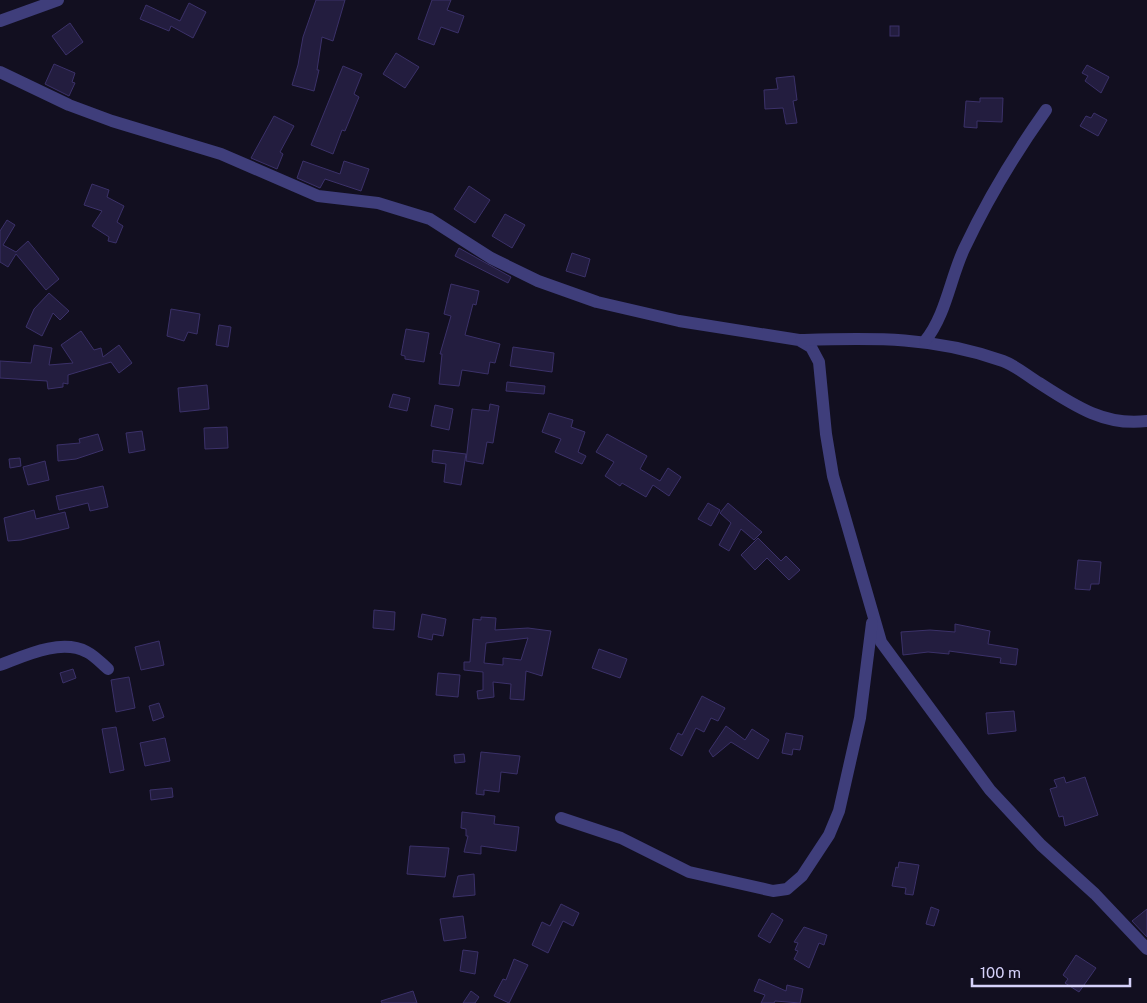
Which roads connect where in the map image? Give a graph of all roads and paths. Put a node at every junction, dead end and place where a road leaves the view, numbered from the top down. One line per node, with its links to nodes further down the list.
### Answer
1 (58, 0): 2 (street)
2 (0, 21)
3 (0, 72): 5 (street)
4 (1046, 110): 6 (street)
5 (799, 340): 6 (street); 8 (street)
6 (925, 341): 7 (street)
7 (1147, 421)
8 (872, 616): 11 (street); 12 (street)
9 (0, 666): 10 (street)
10 (108, 669)
11 (562, 818)
12 (1147, 949)

